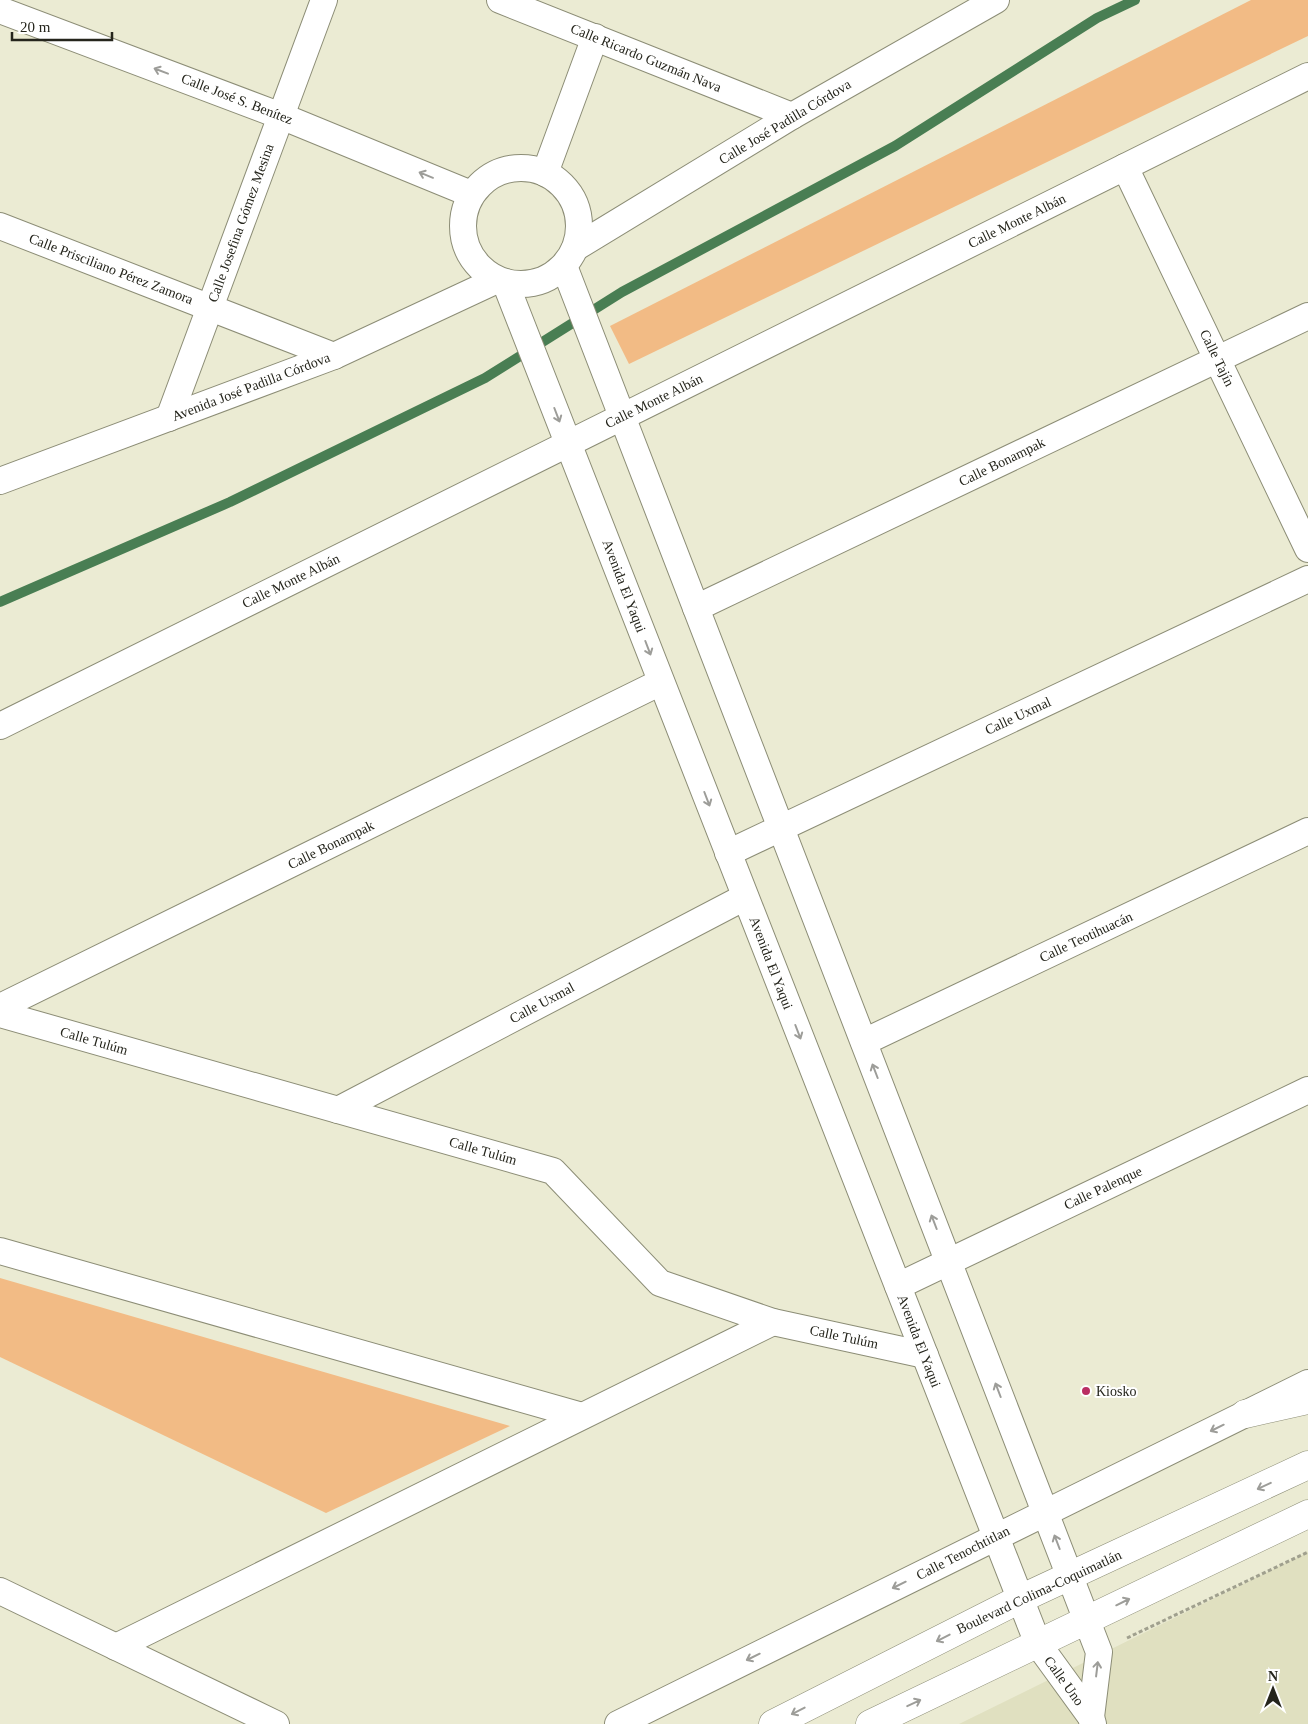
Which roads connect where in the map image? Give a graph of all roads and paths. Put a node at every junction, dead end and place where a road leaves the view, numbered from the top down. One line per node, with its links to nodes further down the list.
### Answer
1 (324, 0): 7 (street, Calle Josefina Gómez Mesina)
2 (500, 0): 5 (street, Calle Ricardo Guzmán Nava)
3 (996, 0): 8 (street, Calle José Padilla Córdova)
4 (0, 10): 7 (street, Calle José S. Benítez, one-way to 4)
5 (595, 37): 8 (street, Calle Ricardo Guzmán Nava); 10 (street)
6 (1308, 76): 9 (street, Calle Monte Albán)
7 (281, 116): 11 (street, Calle José S. Benítez, one-way to 7); 15 (street, Calle Josefina Gómez Mesina)
8 (792, 116): 13 (street, Calle José Padilla Córdova)
9 (1125, 167): 18 (street, Calle Tajín); 19 (street, Calle Monte Albán)
10 (545, 173): 11 (street); 13 (street)
11 (471, 194): 14 (street)
12 (0, 226): 15 (street, Calle Prisciliano Pérez Zamora)
13 (570, 257): 14 (street); 19 (street)
14 (501, 281): 17 (street, Avenida José Padilla Córdova); 21 (street, Avenida El Yaqui, one-way to 21)
15 (210, 308): 17 (street, Calle Prisciliano Pérez Zamora); 20 (street, Calle Josefina Gómez Mesina)
16 (1308, 316): 18 (street, Calle Bonampak)
17 (334, 356): 20 (street, Avenida José Padilla Córdova)
18 (1217, 359): 23 (street, Calle Tajín); 25 (street, Calle Bonampak)
19 (623, 416): 21 (street, Calle Monte Albán); 25 (street)
20 (169, 418): 22 (street, Avenida José Padilla Córdova)
21 (568, 444): 26 (street, Avenida El Yaqui, one-way to 26); 27 (street, Calle Monte Albán)
22 (5, 476)
23 (1308, 549)
24 (1308, 579): 28 (street, Calle Uxmal)
25 (696, 608): 28 (street)
26 (662, 682): 30 (street, Avenida El Yaqui, one-way to 30); 32 (street, Calle Bonampak)
27 (0, 726)
28 (781, 828): 30 (street, Calle Uxmal); 34 (street)
29 (1308, 831): 34 (street, Calle Teotihuacán)
30 (728, 853): 31 (street, Avenida El Yaqui)
31 (746, 897): 36 (street, Calle Uxmal); 39 (street, Avenida El Yaqui, one-way to 39)
32 (0, 1007)
33 (0, 1014): 36 (street, Calle Tulúm)
34 (864, 1042): 38 (street, one-way to 34)
35 (1308, 1090): 38 (street, Calle Palenque)
36 (338, 1110): 40 (street, Calle Tulúm)
37 (0, 1251): 45 (street)
38 (949, 1261): 39 (street, Calle Palenque); 47 (street, one-way to 38)
39 (898, 1286): 41 (street, Avenida El Yaqui)
40 (774, 1322): 41 (street, Calle Tulúm); 45 (street)
41 (924, 1355): 49 (street, Avenida El Yaqui)
42 (1308, 1383): 44 (street, Calle Tenochtitlan)
43 (1308, 1400): 44 (main road)
44 (1245, 1414): 47 (street, Calle Tenochtitlan, one-way to 47)
45 (582, 1416): 57 (street)
46 (1308, 1465): 51 (main road, Boulevard Colima-Coquimatlán, one-way to 51)
47 (1045, 1511): 49 (street, Calle Tenochtitlan); 51 (street, one-way to 47)
48 (1308, 1514): 54 (main road, one-way to 48)
49 (996, 1537): 53 (street, Avenida El Yaqui); 60 (street, Calle Tenochtitlan, one-way to 60)
50 (1308, 1552): 55 (path)
51 (1070, 1577): 53 (main road, Boulevard Colima-Coquimatlán); 54 (street)
52 (0, 1591): 57 (street)
53 (1020, 1599): 56 (street, Avenida El Yaqui); 61 (main road, Boulevard Colima-Coquimatlán, one-way to 61)
54 (1087, 1620): 56 (main road); 58 (street, Calle Uno, one-way to 54)
55 (1127, 1638)
56 (1038, 1644): 58 (street, Calle Uno); 62 (main road, one-way to 56)
57 (116, 1647): 59 (street)
58 (1092, 1721)
59 (276, 1724)
60 (618, 1724)
61 (773, 1724)
62 (870, 1724)

